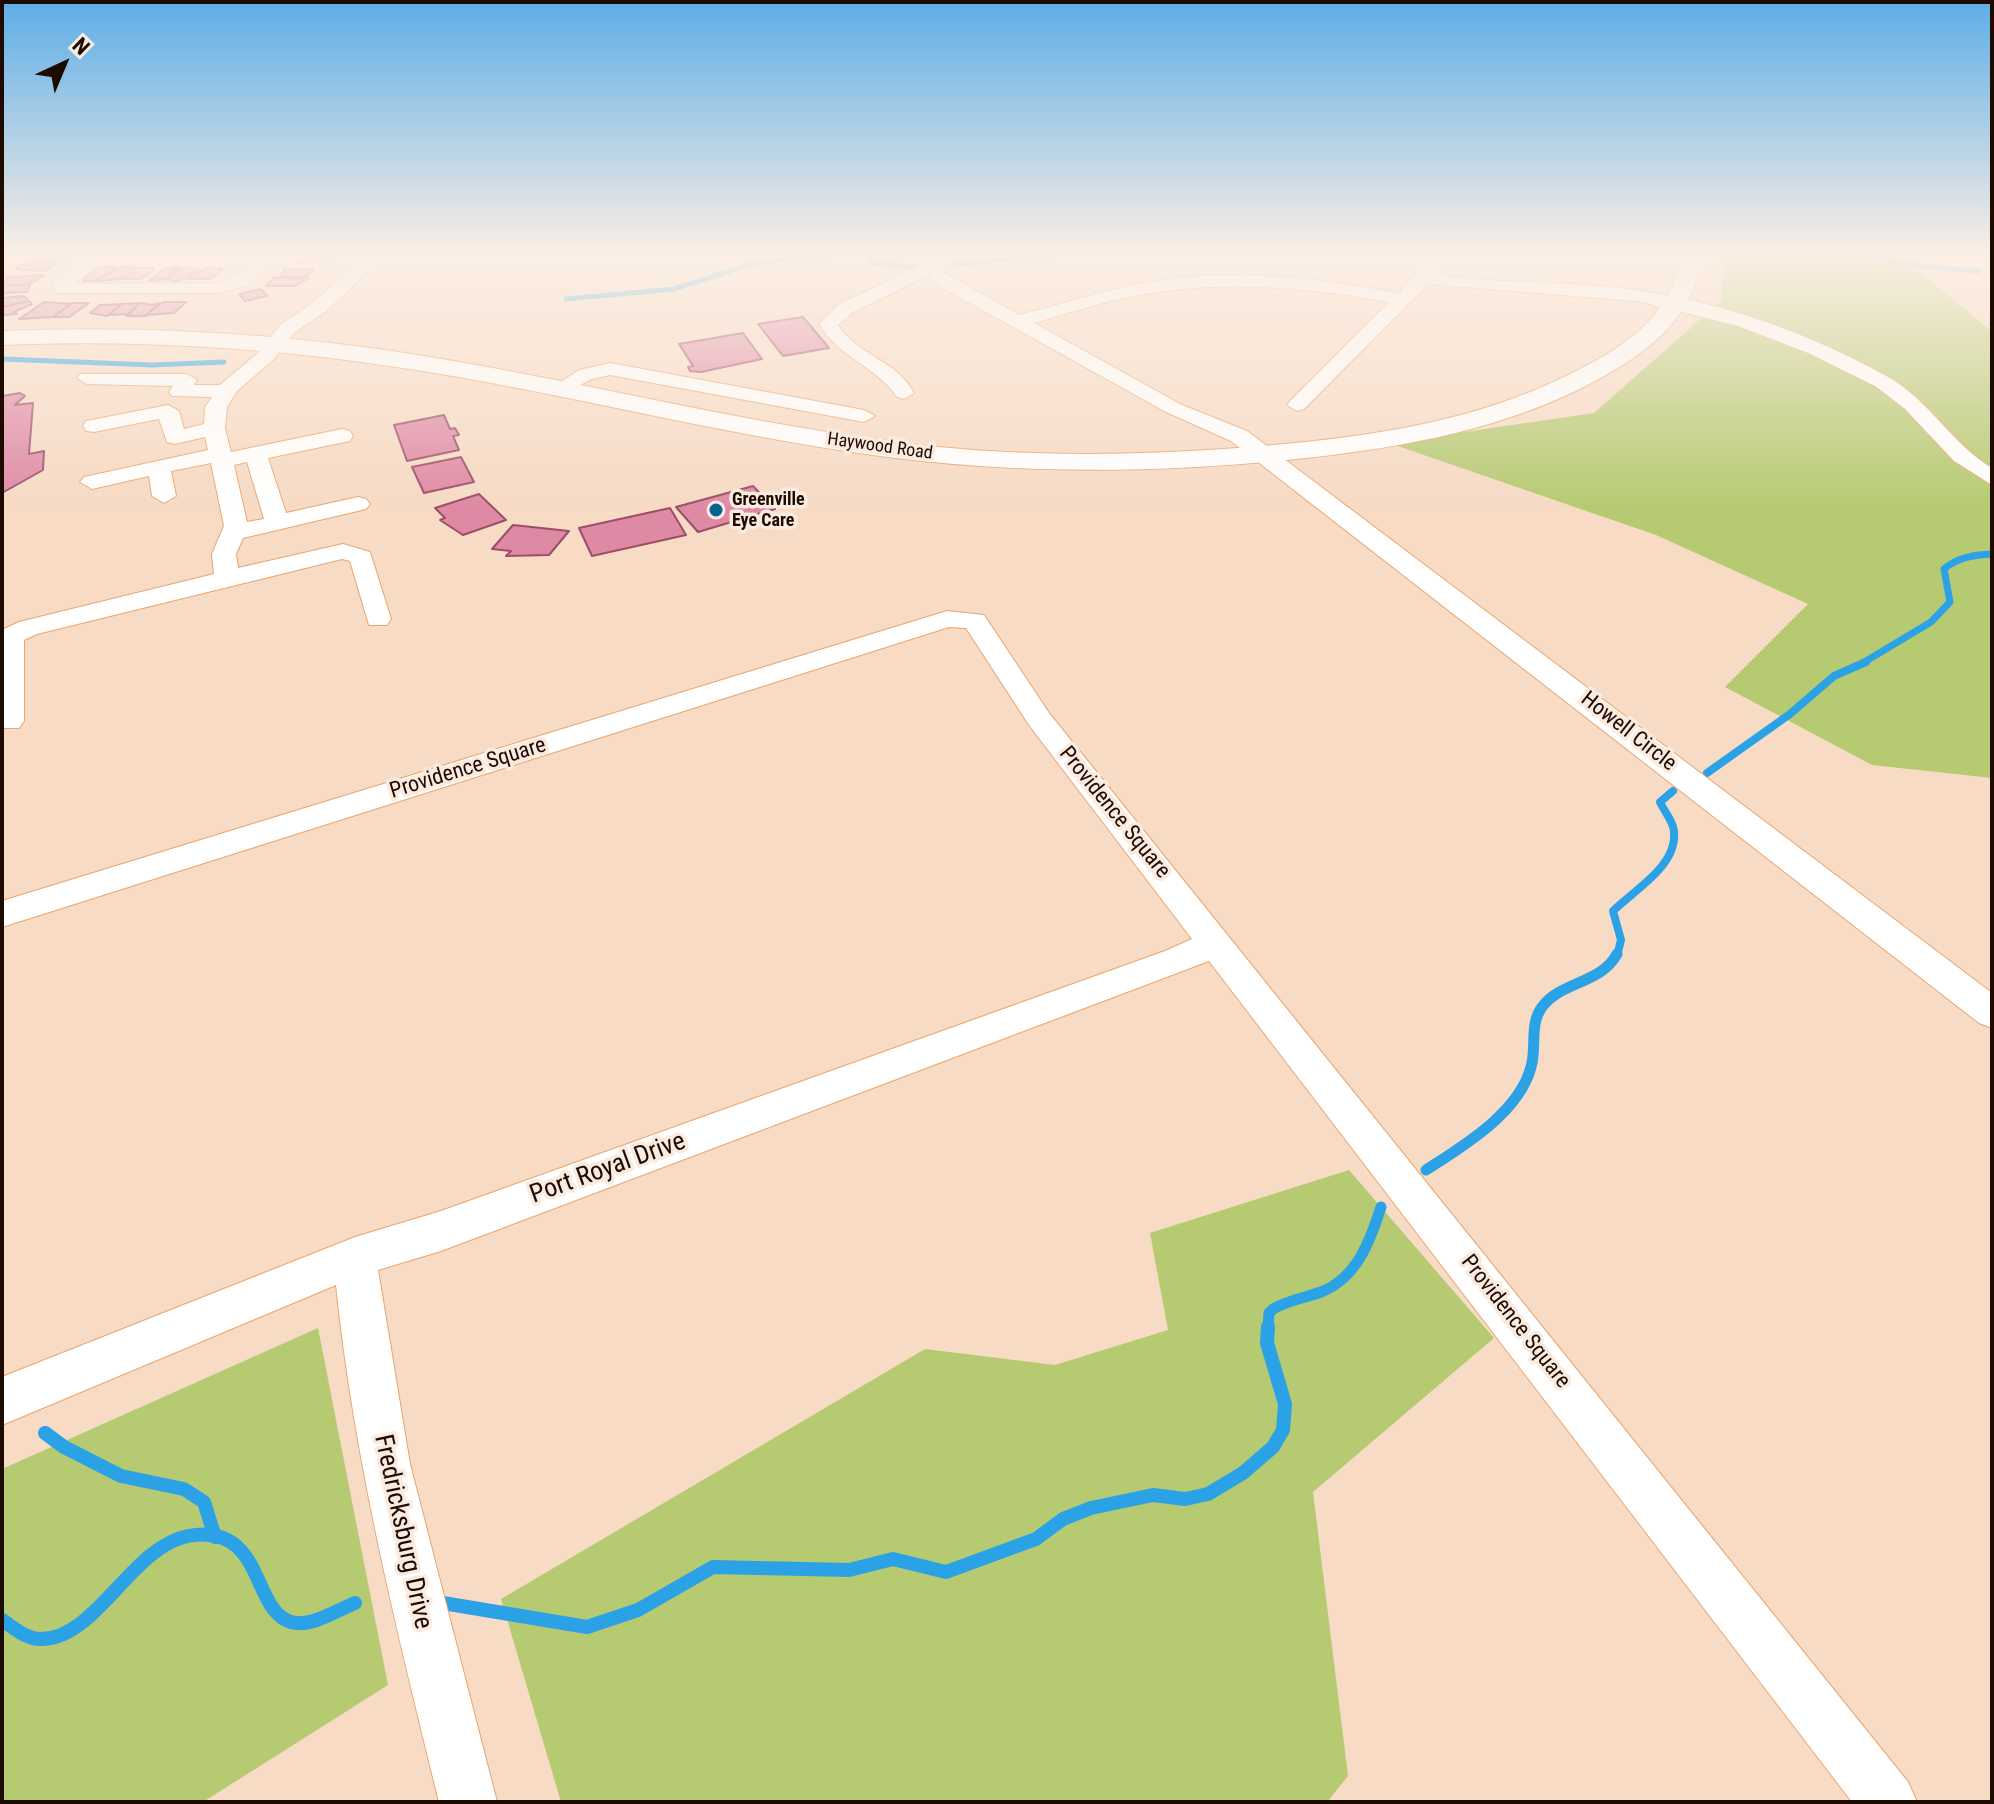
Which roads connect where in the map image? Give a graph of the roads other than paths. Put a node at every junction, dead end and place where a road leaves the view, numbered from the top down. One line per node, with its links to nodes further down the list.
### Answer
1 (164, 338): 9 (main road, Haywood Road)
2 (279, 338): 9 (street)
3 (837, 338): 13 (street)
4 (1046, 338): 21 (street)
5 (1079, 338): 21 (street)
6 (1363, 338): 14 (street)
7 (1642, 338): 23 (main road, Haywood Road)
8 (1786, 338): 26 (street)
9 (272, 344): 11 (main road, Haywood Road); 12 (street)
10 (87, 378): 12 (street)
11 (560, 389): 15 (street); 19 (main road, Haywood Road)
12 (225, 391): 18 (street)
13 (904, 393)
14 (1297, 405)
15 (816, 408): 16 (street); 19 (street)
16 (864, 416)
17 (94, 426): 18 (street)
18 (214, 428): 24 (street)
19 (789, 433): 23 (main road, Haywood Road)
20 (342, 436): 22 (street)
21 (1239, 436): 23 (street, Howell Circle)
22 (256, 454): 24 (street); 30 (street)
23 (1263, 455): 36 (street, Howell Circle)
24 (220, 458): 25 (street); 31 (street)
25 (159, 467): 27 (street); 28 (street)
26 (1992, 478)
27 (92, 482)
28 (164, 496)
29 (358, 504): 30 (street)
30 (277, 523): 31 (street)
31 (228, 555): 32 (street); 33 (street)
32 (378, 619)
33 (9, 721)
34 (2, 914): 35 (street, Providence Square)
35 (1215, 943): 37 (street, Port Royal Drive); 40 (street, Providence Square)
36 (1992, 1013)
37 (355, 1257): 38 (street, Port Royal Drive); 39 (street, Fredricksburg Drive)
38 (2, 1401)
39 (468, 1802)
40 (1888, 1802)

